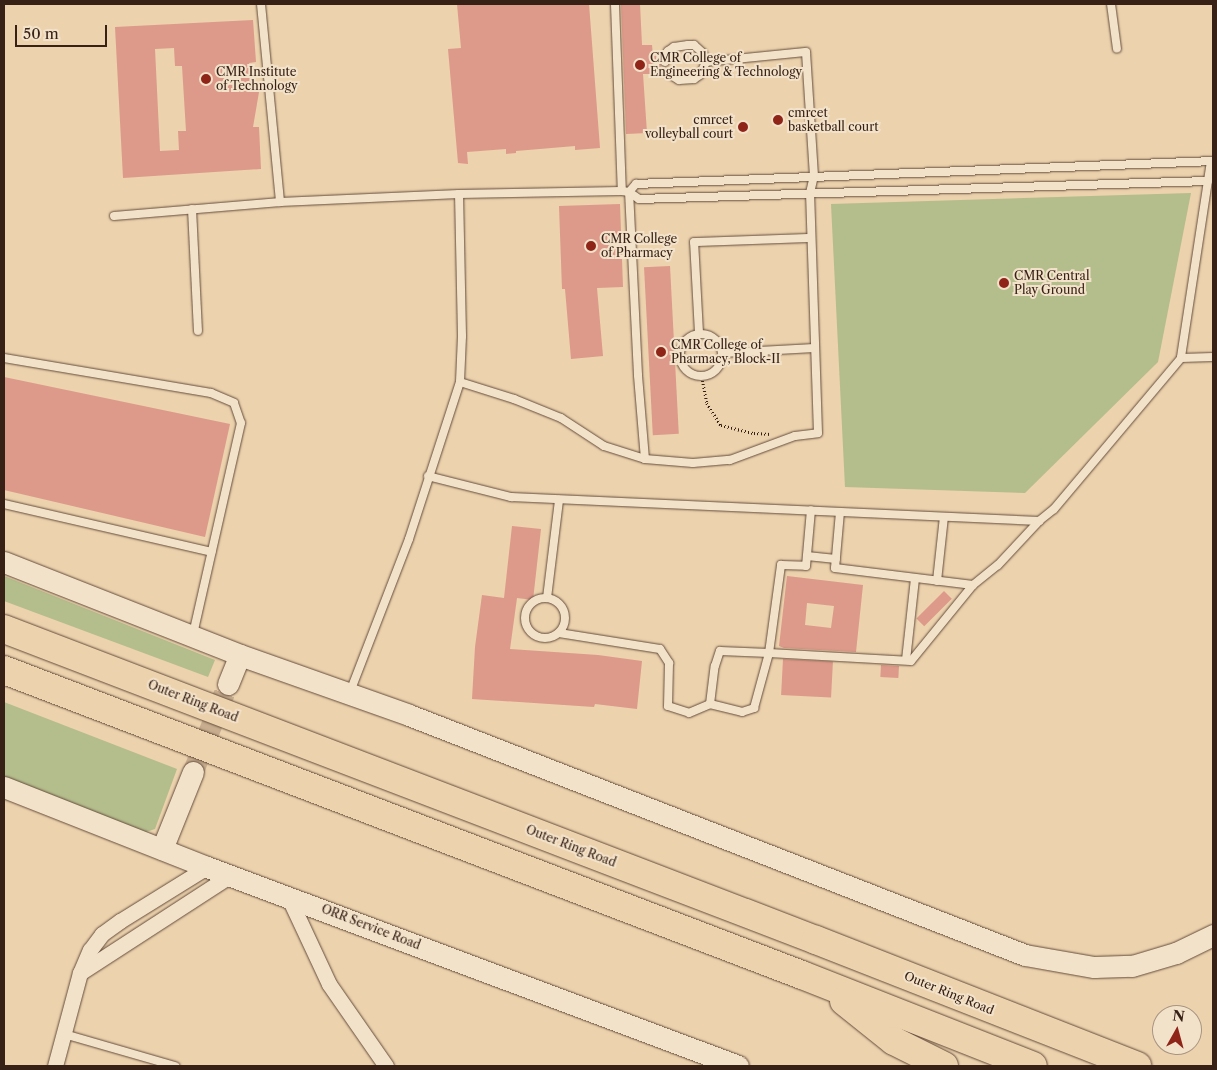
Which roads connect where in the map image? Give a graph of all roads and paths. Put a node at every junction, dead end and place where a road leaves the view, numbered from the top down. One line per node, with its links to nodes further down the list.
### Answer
1 (261, 4): 14 (lane)
2 (615, 4): 11 (lane)
3 (1111, 4): 4 (lane)
4 (1117, 49)
5 (665, 62): 6 (lane)
6 (706, 62): 7 (lane); 9 (lane)
7 (669, 74)
8 (1212, 161): 9 (lane); 10 (lane)
9 (814, 176): 11 (lane); 13 (lane)
10 (1208, 181): 13 (lane); 23 (lane)
11 (626, 191): 12 (lane); 13 (lane); 28 (lane)
12 (459, 194): 14 (lane); 26 (lane)
13 (810, 194): 17 (lane)
14 (280, 202): 15 (lane)
15 (192, 209): 16 (lane); 18 (lane)
16 (114, 216)
17 (811, 238): 19 (lane); 20 (lane)
18 (198, 331)
19 (699, 333): 21 (lane); 25 (lane)
20 (815, 348): 21 (lane); 27 (lane)
21 (722, 353): 25 (lane)
22 (4, 358): 36 (lane)
23 (1181, 358): 24 (lane); 35 (lane)
24 (1213, 358)
25 (702, 377): 27 (path)
26 (460, 382): 28 (lane); 29 (lane)
27 (794, 436): 28 (lane)
28 (645, 459)
29 (428, 476): 30 (lane); 52 (lane)
30 (558, 500): 32 (lane); 43 (lane)
31 (4, 504): 36 (lane)
32 (811, 510): 33 (lane); 37 (lane)
33 (840, 512): 34 (lane); 38 (lane)
34 (944, 517): 35 (lane); 41 (lane)
35 (1039, 521): 42 (lane)
36 (212, 552): 46 (lane)
37 (807, 556): 38 (lane); 47 (lane)
38 (836, 559): 40 (lane)
39 (4, 562): 46 (main road)
40 (915, 578): 41 (lane); 49 (lane)
41 (937, 581): 42 (lane)
42 (973, 585): 49 (lane)
43 (546, 598): 45 (lane); 45 (lane)
44 (4, 629): 70 (highway, Outer Ring Road)
45 (559, 633): 53 (lane)
46 (193, 636): 48 (main road)
47 (769, 653): 49 (lane); 53 (lane); 53 (lane)
48 (240, 655): 51 (main road); 52 (main road)
49 (906, 660)
50 (4, 670): 62 (highway)
51 (228, 684)
52 (349, 694): 60 (main road)
53 (710, 704)
54 (193, 772): 56 (main road)
55 (4, 787): 56 (main road, ORR Service Road)
56 (162, 848): 57 (main road, ORR Service Road)
57 (207, 867): 58 (main road, ORR Service Road); 61 (street)
58 (231, 875): 59 (main road, ORR Service Road); 61 (street)
59 (288, 896): 66 (street); 67 (main road, ORR Service Road)
60 (1213, 935)
61 (80, 973): 63 (street)
62 (822, 983): 68 (highway); 69 (highway)
63 (64, 1034): 64 (street); 65 (lane)
64 (55, 1066)
65 (175, 1066)
66 (386, 1066)
67 (738, 1066)
68 (944, 1066)
69 (1033, 1066)
70 (1137, 1066)

